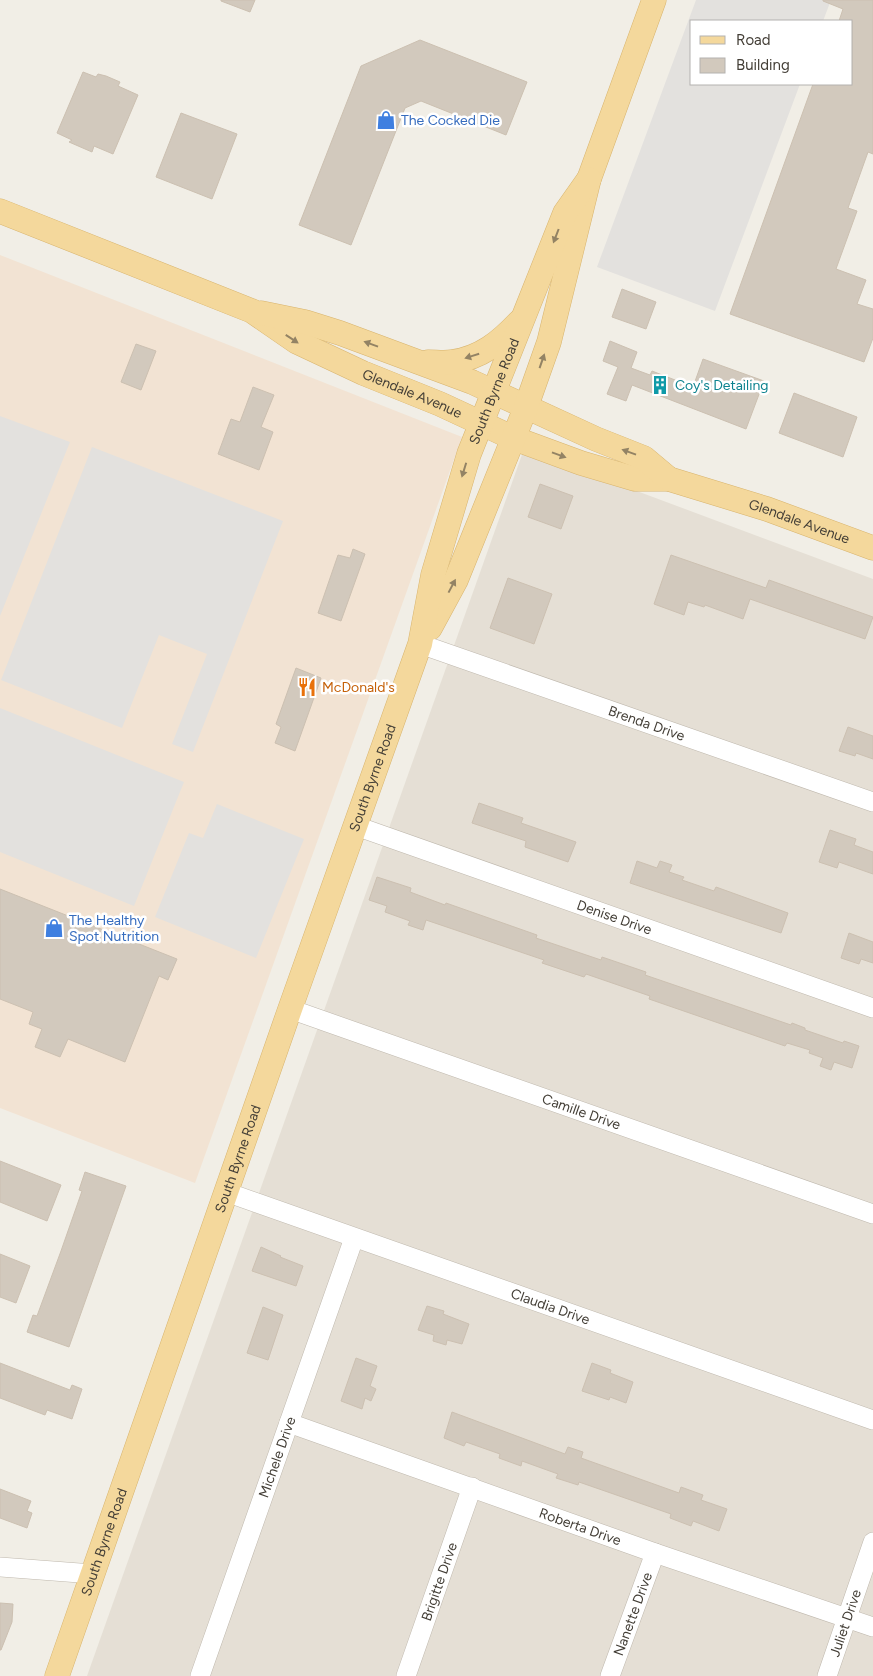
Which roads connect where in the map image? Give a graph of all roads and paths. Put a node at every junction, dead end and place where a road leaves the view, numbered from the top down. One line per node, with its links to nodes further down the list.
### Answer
1 (654, 0): 2 (main road, South Byrne Road)
2 (589, 179): 5 (main road, South Byrne Road, one-way to 5); 8 (main road, South Byrne Road, one-way to 2)
3 (0, 211): 4 (main road, Glendale Avenue)
4 (252, 311): 6 (main road, Glendale Avenue, one-way to 4); 9 (main road, Glendale Avenue, one-way to 9)
5 (524, 318): 6 (main road, one-way to 6); 7 (main road, South Byrne Road)
6 (416, 361): 7 (main road, Glendale Avenue)
7 (495, 393): 8 (main road, Glendale Avenue); 9 (main road, South Byrne Road)
8 (526, 407): 10 (main road, South Byrne Road); 11 (main road, Glendale Avenue, one-way to 8)
9 (481, 424): 10 (main road, Glendale Avenue); 13 (main road, South Byrne Road, one-way to 13)
10 (513, 438): 11 (main road, Glendale Avenue, one-way to 11); 13 (main road, South Byrne Road, one-way to 10)
11 (669, 478): 12 (main road, Glendale Avenue)
12 (873, 548)
13 (420, 644): 14 (street, Brenda Drive); 15 (main road, South Byrne Road)
14 (873, 802)
15 (356, 826): 16 (street, Denise Drive); 17 (main road, South Byrne Road)
16 (873, 1008)
17 (290, 1009): 18 (main road, South Byrne Road); 19 (street, Camille Drive)
18 (226, 1192): 20 (street, Claudia Drive); 27 (main road, South Byrne Road)
19 (873, 1214)
20 (354, 1238): 21 (street, Claudia Drive); 22 (street, Michele Drive)
21 (873, 1420)
22 (289, 1423): 23 (street, Roberta Drive); 31 (street, Michele Drive)
23 (472, 1488): 25 (street, Roberta Drive); 32 (street, Brigitte Drive)
24 (873, 1542): 28 (street, Juliet Drive)
25 (655, 1553): 28 (street, Roberta Drive); 33 (street, Nanette Drive)
26 (0, 1567): 27 (street)
27 (92, 1574): 30 (main road, South Byrne Road)
28 (847, 1618): 29 (street, Roberta Drive); 34 (street, Juliet Drive)
29 (873, 1627)
30 (57, 1676)
31 (200, 1676)
32 (406, 1676)
33 (610, 1676)
34 (827, 1676)

